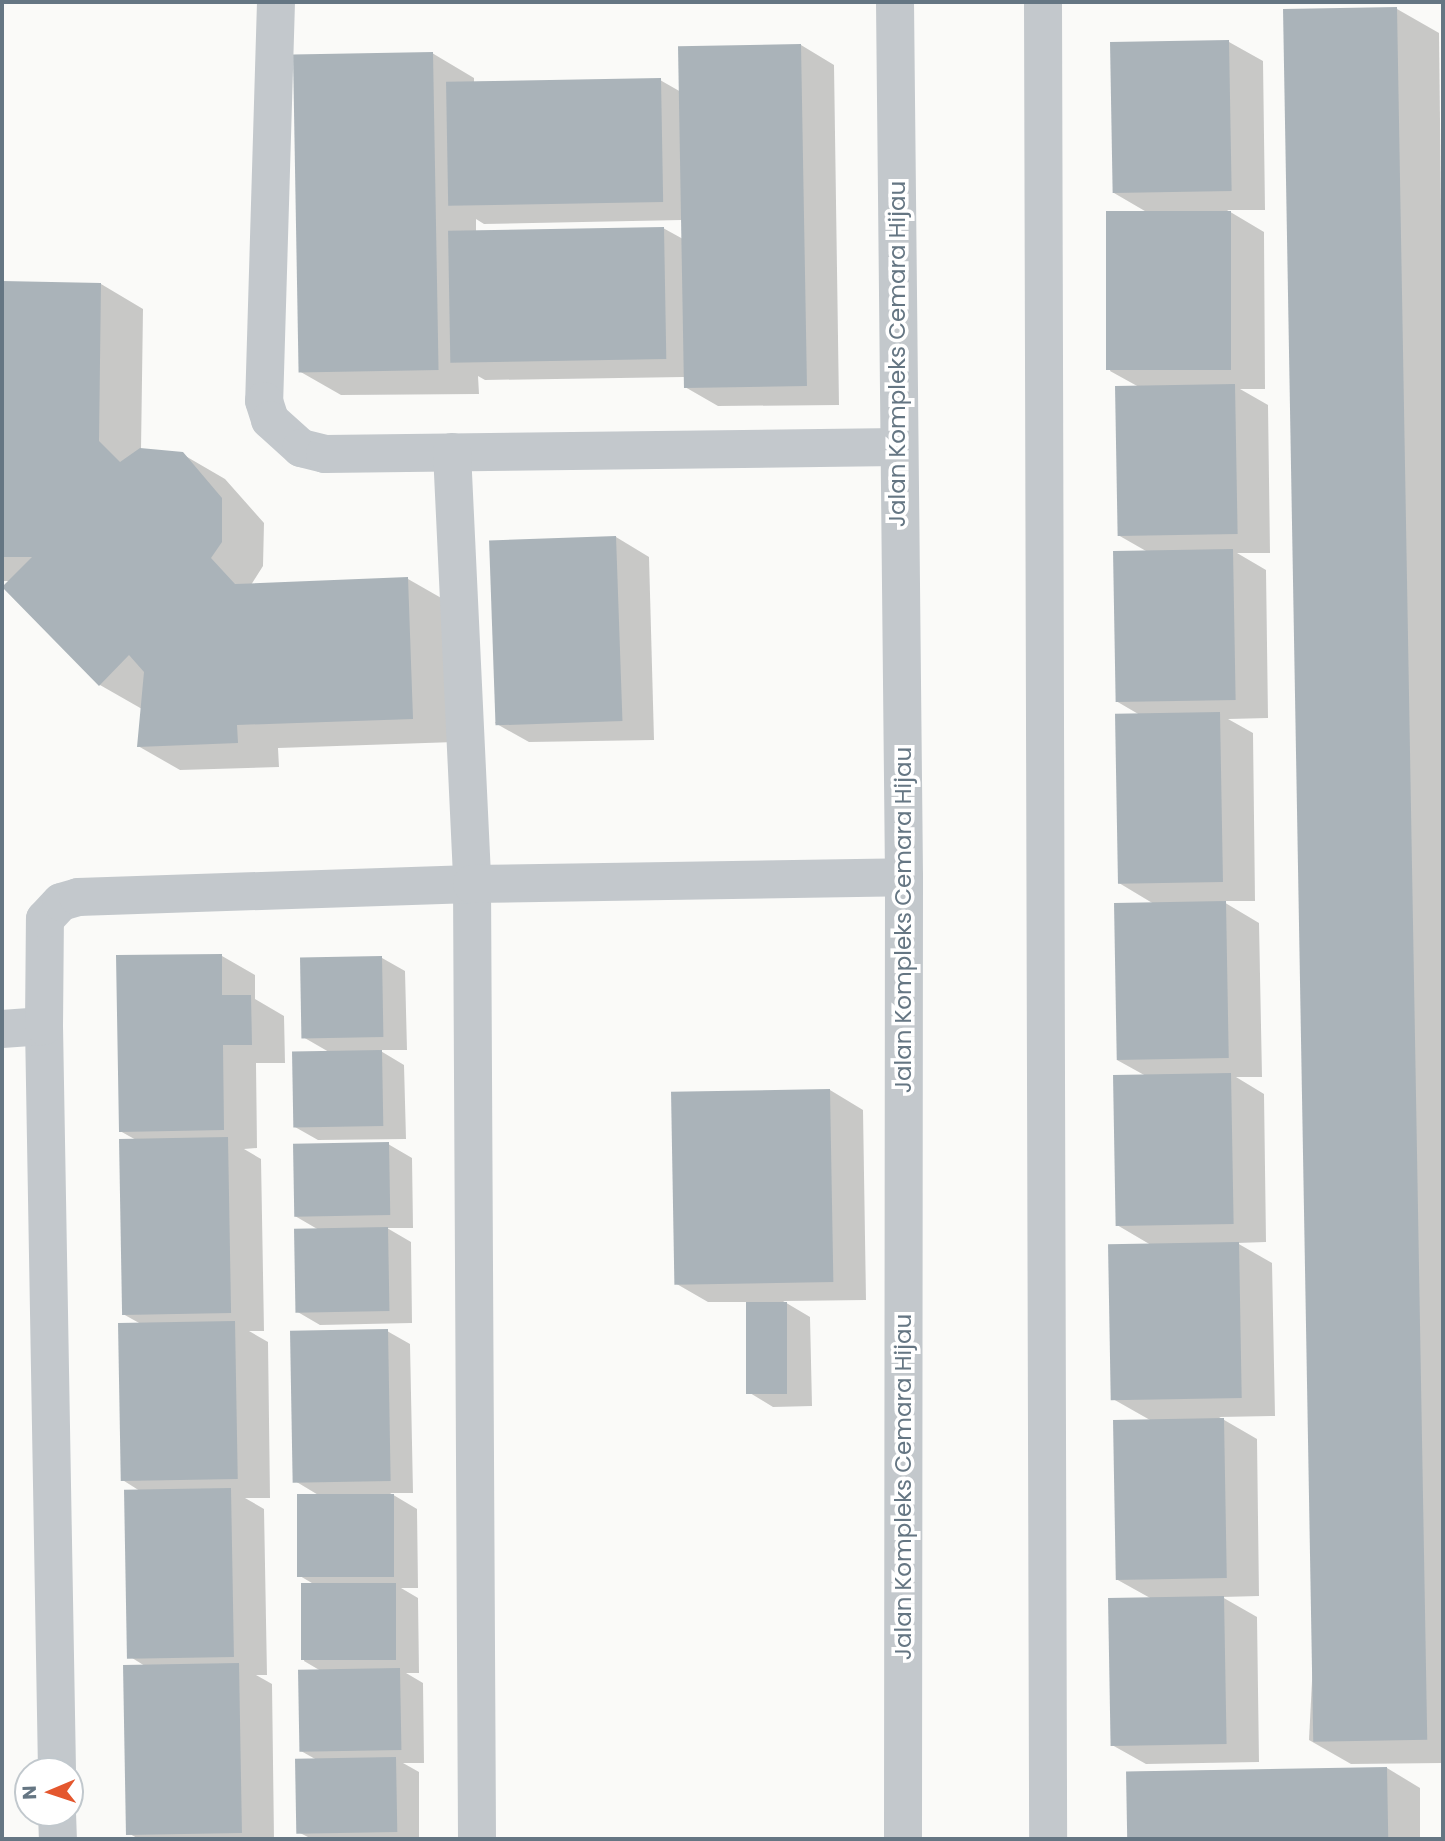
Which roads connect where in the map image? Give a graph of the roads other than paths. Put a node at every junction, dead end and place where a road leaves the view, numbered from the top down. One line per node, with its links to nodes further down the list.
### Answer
1 (276, 2): 5 (street)
2 (895, 2): 4 (street, Jalan Kompleks Cemara Hijau)
3 (1043, 2): 13 (street)
4 (898, 447): 5 (street); 6 (street, Jalan Kompleks Cemara Hijau)
5 (452, 452): 7 (street)
6 (904, 877): 7 (street); 12 (street, Jalan Kompleks Cemara Hijau)
7 (472, 884): 8 (street); 11 (street)
8 (44, 1026): 9 (street); 10 (street)
9 (2, 1029)
10 (57, 1757)
11 (477, 1839)
12 (903, 1839)
13 (1048, 1839)

